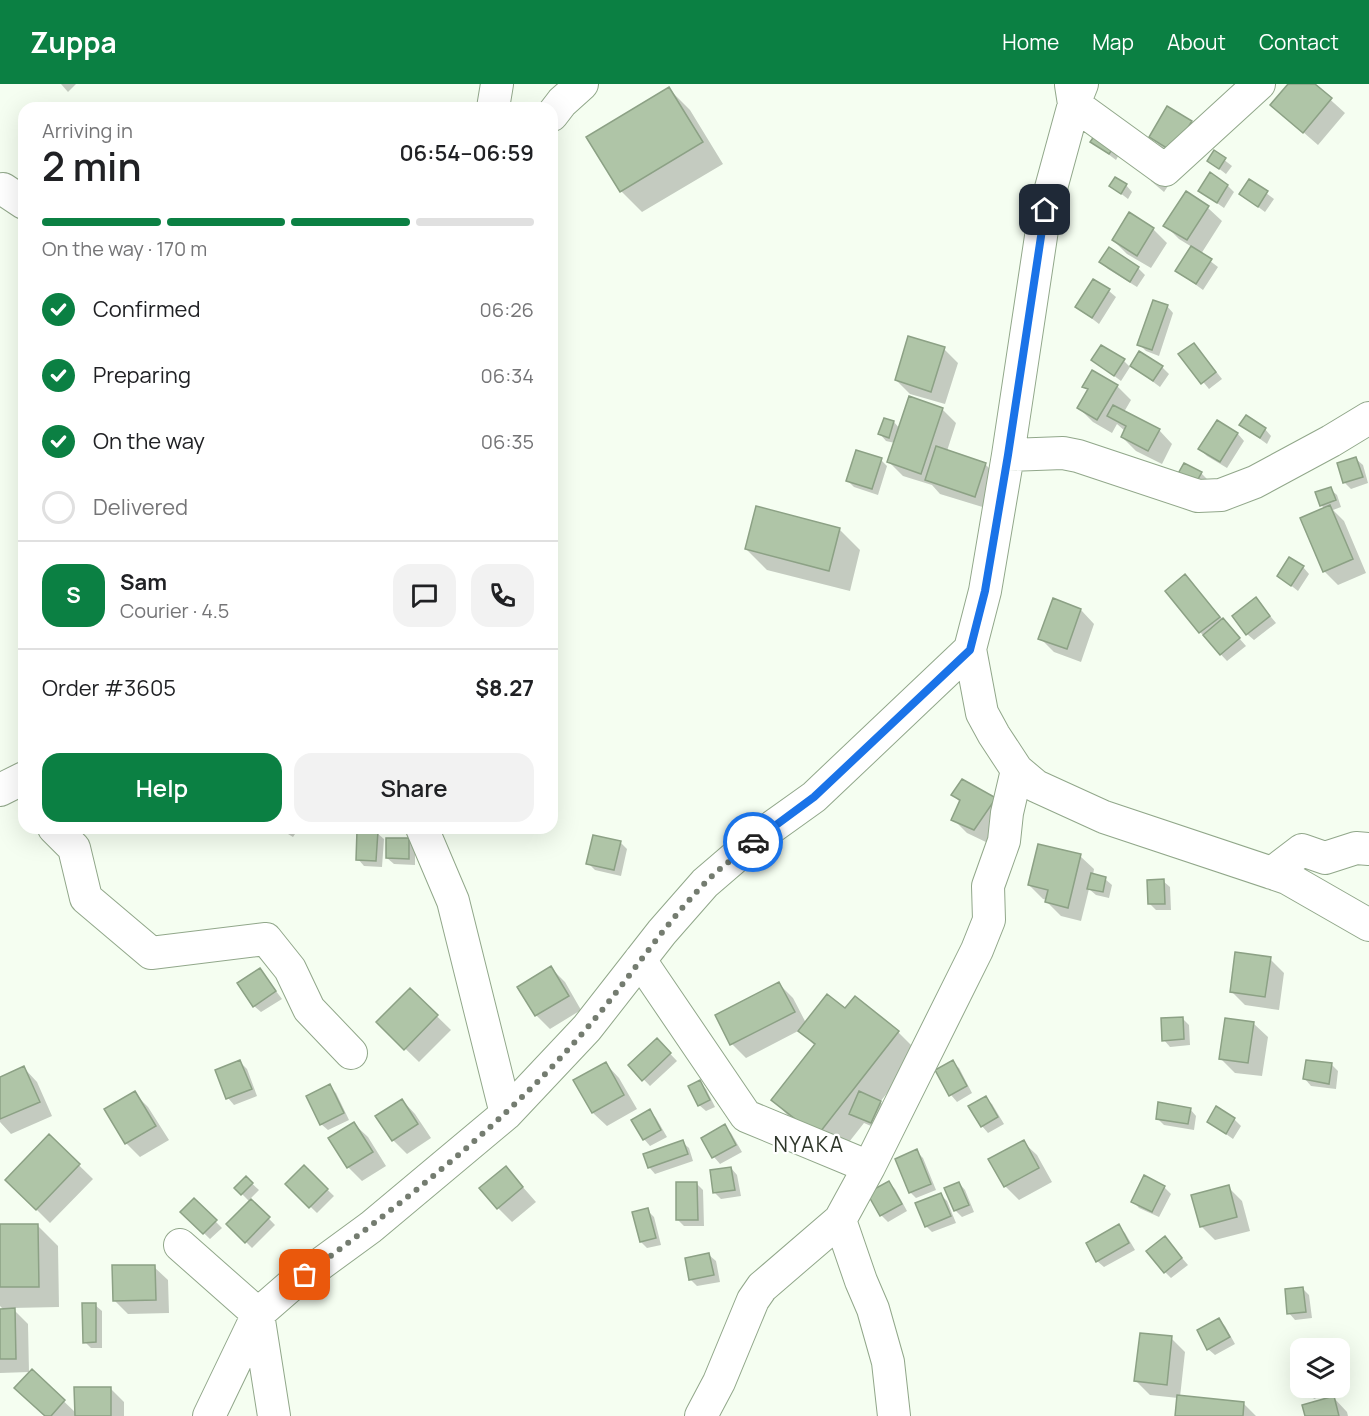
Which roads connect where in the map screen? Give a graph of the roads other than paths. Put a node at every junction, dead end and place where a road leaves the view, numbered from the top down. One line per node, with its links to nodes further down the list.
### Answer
1 (497, 84): 5 (street)
2 (582, 84): 6 (street)
3 (1259, 84): 4 (street)
4 (1076, 91): 8 (street)
5 (494, 102)
6 (558, 107)
7 (1369, 418): 8 (street)
8 (1008, 455): 9 (street)
9 (970, 650): 10 (street); 16 (street)
10 (1017, 770): 14 (street); 19 (street)
11 (60, 834): 17 (street)
12 (425, 834): 18 (street)
13 (1369, 849): 14 (street)
14 (1272, 873): 15 (street)
15 (1369, 925)
16 (640, 960): 18 (street); 19 (street)
17 (351, 1053)
18 (506, 1114): 22 (street)
19 (869, 1167): 20 (street)
20 (840, 1220): 25 (street); 26 (street)
21 (180, 1245): 22 (street)
22 (258, 1314): 23 (street); 24 (street)
23 (209, 1416)
24 (274, 1416)
25 (700, 1416)
26 (894, 1416)

